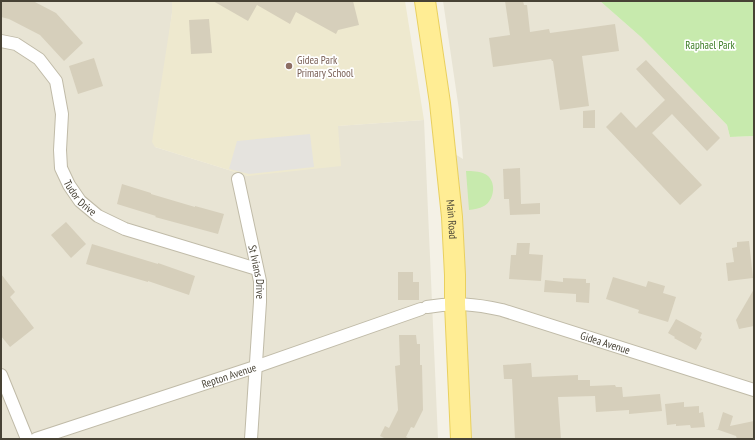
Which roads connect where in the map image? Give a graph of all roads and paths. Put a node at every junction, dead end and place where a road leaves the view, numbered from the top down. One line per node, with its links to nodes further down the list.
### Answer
1 (425, 1): 5 (main road, Main Road)
2 (1, 40): 4 (street, Tudor Drive)
3 (238, 179): 4 (street, St Ivians Drive)
4 (257, 269): 6 (street, St Ivians Drive)
5 (455, 304): 6 (street, Repton Avenue); 8 (street, Gidea Avenue); 12 (main road, Main Road)
6 (255, 367): 10 (street, Repton Avenue); 11 (street, St Ivians Drive)
7 (1, 375): 9 (street)
8 (754, 390)
9 (27, 439)
10 (36, 439)
11 (251, 439)
12 (461, 439)

